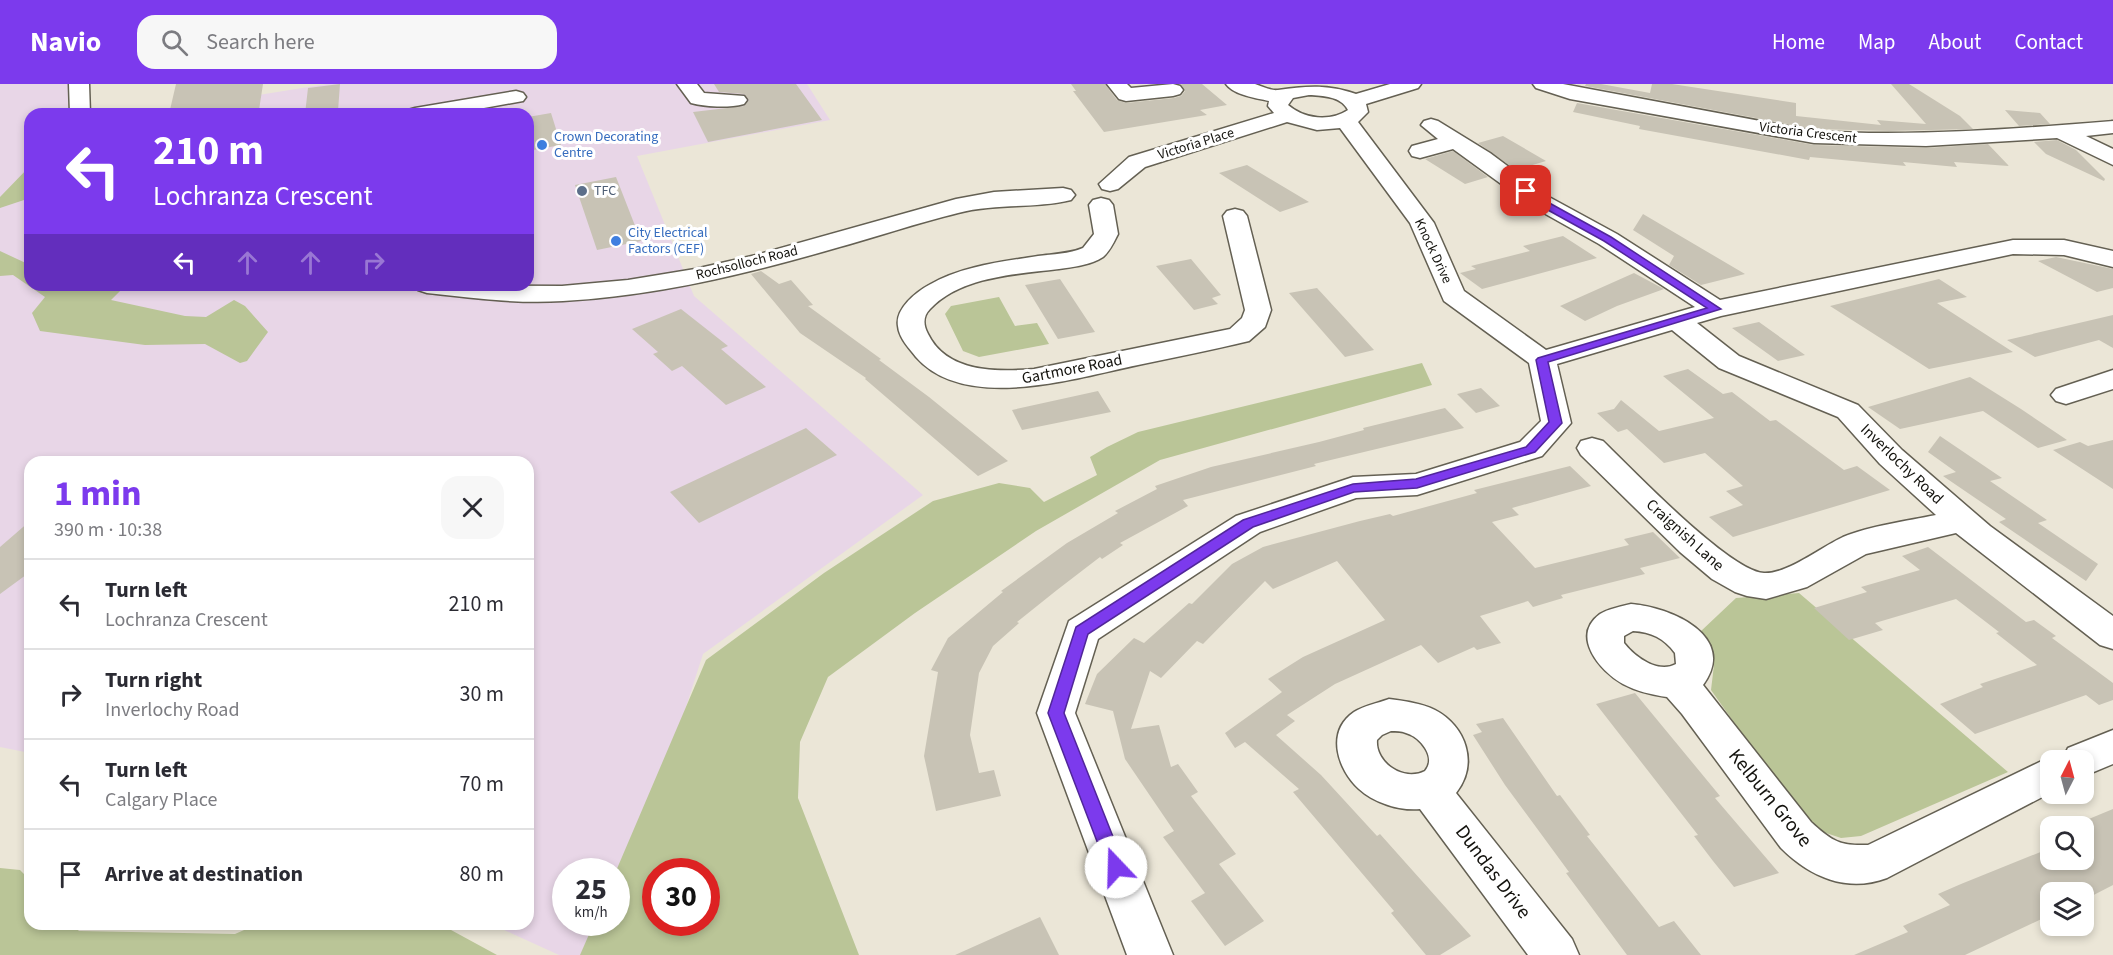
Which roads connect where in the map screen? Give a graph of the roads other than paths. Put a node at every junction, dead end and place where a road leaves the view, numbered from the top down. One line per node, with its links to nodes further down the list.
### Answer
1 (79, 84): 11 (street)
2 (687, 84): 9 (street)
3 (1117, 84): 7 (street)
4 (1236, 84): 10 (street)
5 (1411, 84): 13 (street)
6 (1543, 84): 16 (street, Victoria Crescent)
7 (1173, 90)
8 (516, 97): 12 (street)
9 (737, 100)
10 (1284, 106): 13 (street); 13 (street, Victoria Place); 20 (street, Victoria Place)
11 (80, 108)
12 (451, 108)
13 (1349, 111): 26 (street, Knock Drive)
14 (1431, 125): 17 (street)
15 (2113, 127): 16 (street, Victoria Crescent)
16 (2060, 131): 19 (street)
17 (1456, 141): 18 (street); 24 (street)
18 (1420, 151)
19 (2113, 158)
20 (1088, 189): 21 (street, Gartmore Road); 23 (street, Rochsolloch Road)
21 (1235, 216)
22 (2113, 259): 24 (street)
23 (459, 291)
24 (1716, 309): 25 (street)
25 (1676, 320): 26 (street); 30 (street, Inverlochy Road)
26 (1542, 360): 37 (street)
27 (2113, 379): 28 (street)
28 (2066, 395)
29 (1592, 448): 30 (street, Craignish Lane)
30 (1962, 520): 31 (street, Inverlochy Road)
31 (2113, 635)
32 (1676, 681): 35 (street, Kelburn Grove)
33 (2113, 746): 34 (street)
34 (2094, 755)
35 (2040, 779)
36 (1429, 789): 38 (street, Dundas Drive)
37 (1150, 955)
38 (1556, 955)

